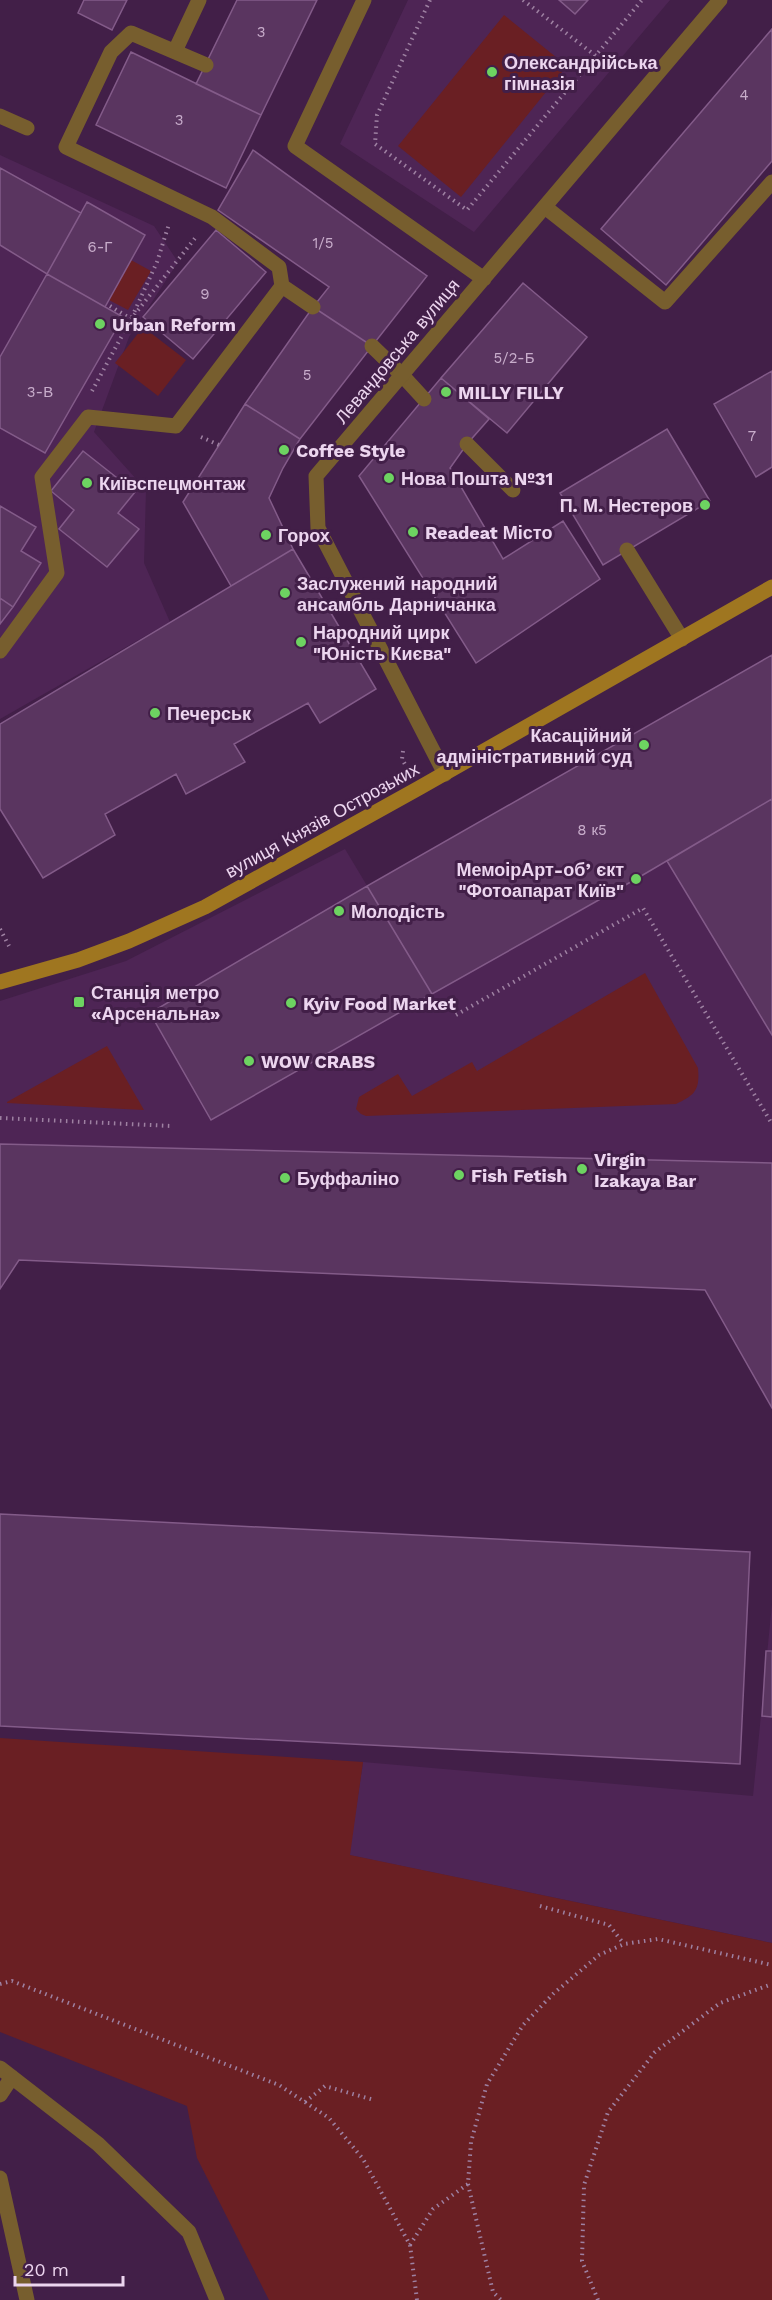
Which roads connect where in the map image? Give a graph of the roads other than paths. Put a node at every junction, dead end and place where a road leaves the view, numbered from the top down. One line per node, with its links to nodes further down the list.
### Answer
1 (199, 0): 4 (street)
2 (364, 0): 10 (street)
3 (720, 0): 9 (street, Левандовська вулиця)
4 (174, 51): 5 (street); 11 (street)
5 (206, 64)
6 (0, 116): 7 (street)
7 (27, 128)
8 (772, 182): 9 (street)
9 (545, 207): 10 (street, Левандовська вулиця)
10 (484, 279): 14 (street, Левандовська вулиця)
11 (282, 286): 12 (street); 21 (street)
12 (313, 307)
13 (372, 346): 14 (street)
14 (402, 375): 15 (street); 22 (street, Левандовська вулиця)
15 (424, 399)
16 (467, 444): 17 (street)
17 (513, 490)
18 (627, 550): 20 (street)
19 (772, 587): 20 (main road, вулиця Князів Острозьких)
20 (681, 639): 22 (main road, вулиця Князів Острозьких)
21 (0, 651)
22 (445, 774): 23 (main road, вулиця Князів Острозьких)
23 (0, 982)
24 (6, 2072): 25 (street); 28 (street)
25 (0, 2095)
26 (0, 2178): 27 (street)
27 (27, 2300)
28 (217, 2300)

